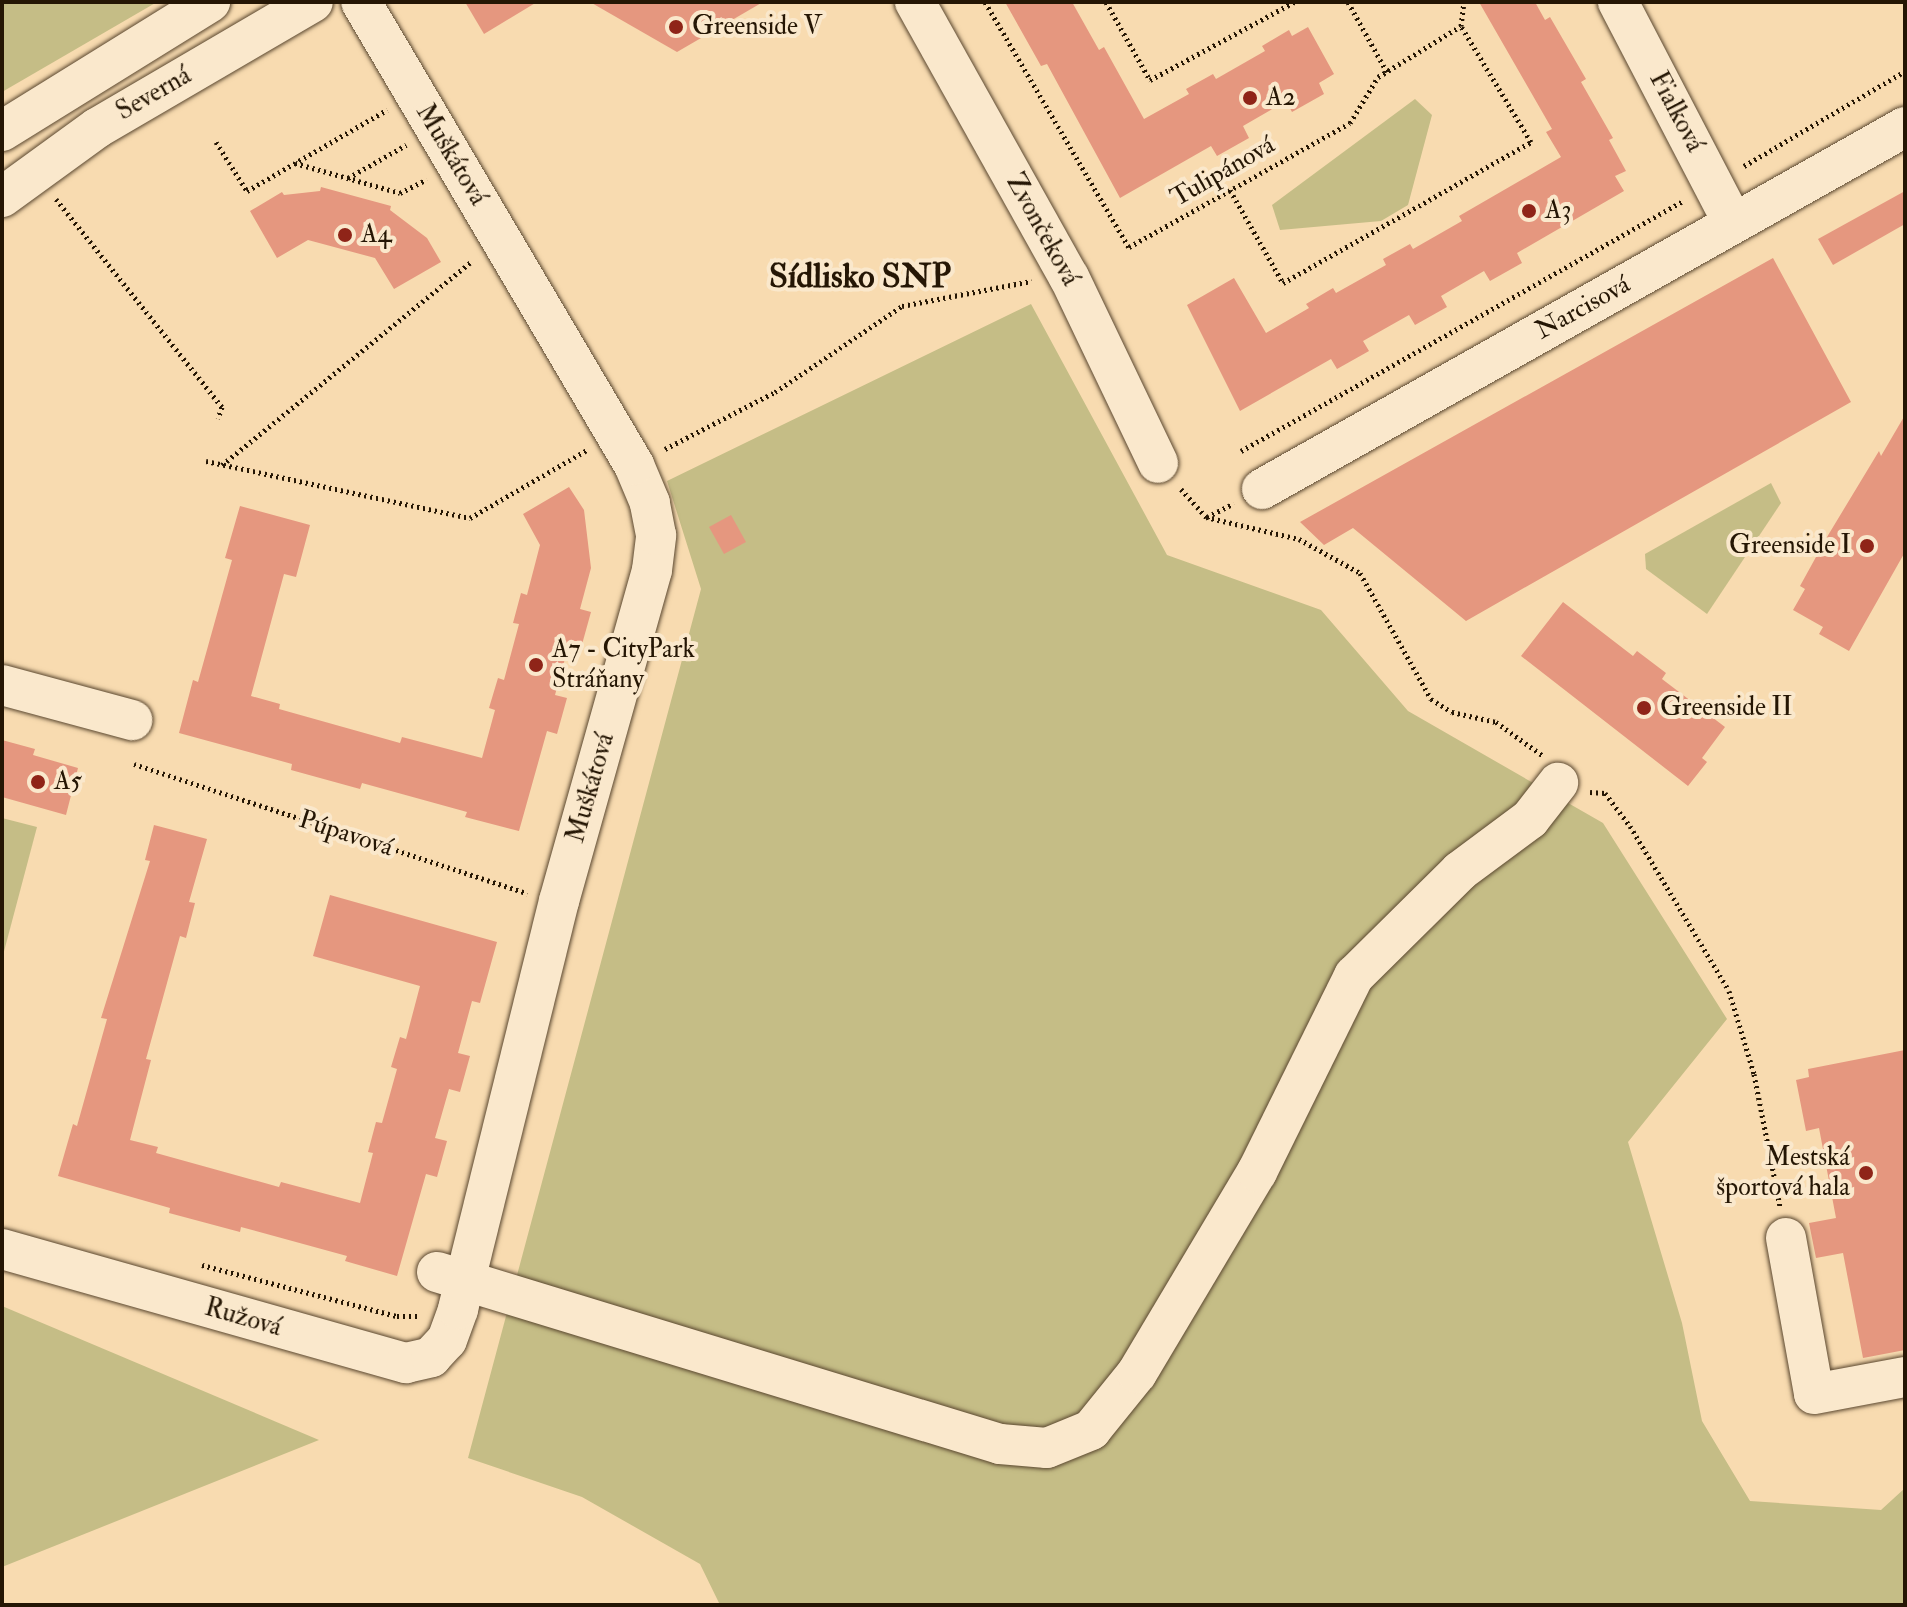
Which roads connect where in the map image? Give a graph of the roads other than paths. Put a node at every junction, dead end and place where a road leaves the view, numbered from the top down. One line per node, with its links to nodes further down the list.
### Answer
1 (210, 2): 7 (street, Severná)
2 (313, 2): 8 (street, Severná)
3 (361, 2): 17 (street, Muškátová)
4 (915, 2): 10 (street, Zvončeková)
5 (1618, 2): 9 (street, Fialková)
6 (1905, 127): 9 (street, Narcisová)
7 (2, 131)
8 (2, 197)
9 (1733, 223): 11 (street, Narcisová)
10 (1158, 463)
11 (1262, 489)
12 (2, 685): 13 (street)
13 (132, 720)
14 (1558, 783): 17 (street)
15 (1786, 1238): 18 (street)
16 (2, 1249): 17 (street, Ružová)
17 (453, 1287)
18 (1905, 1377)

